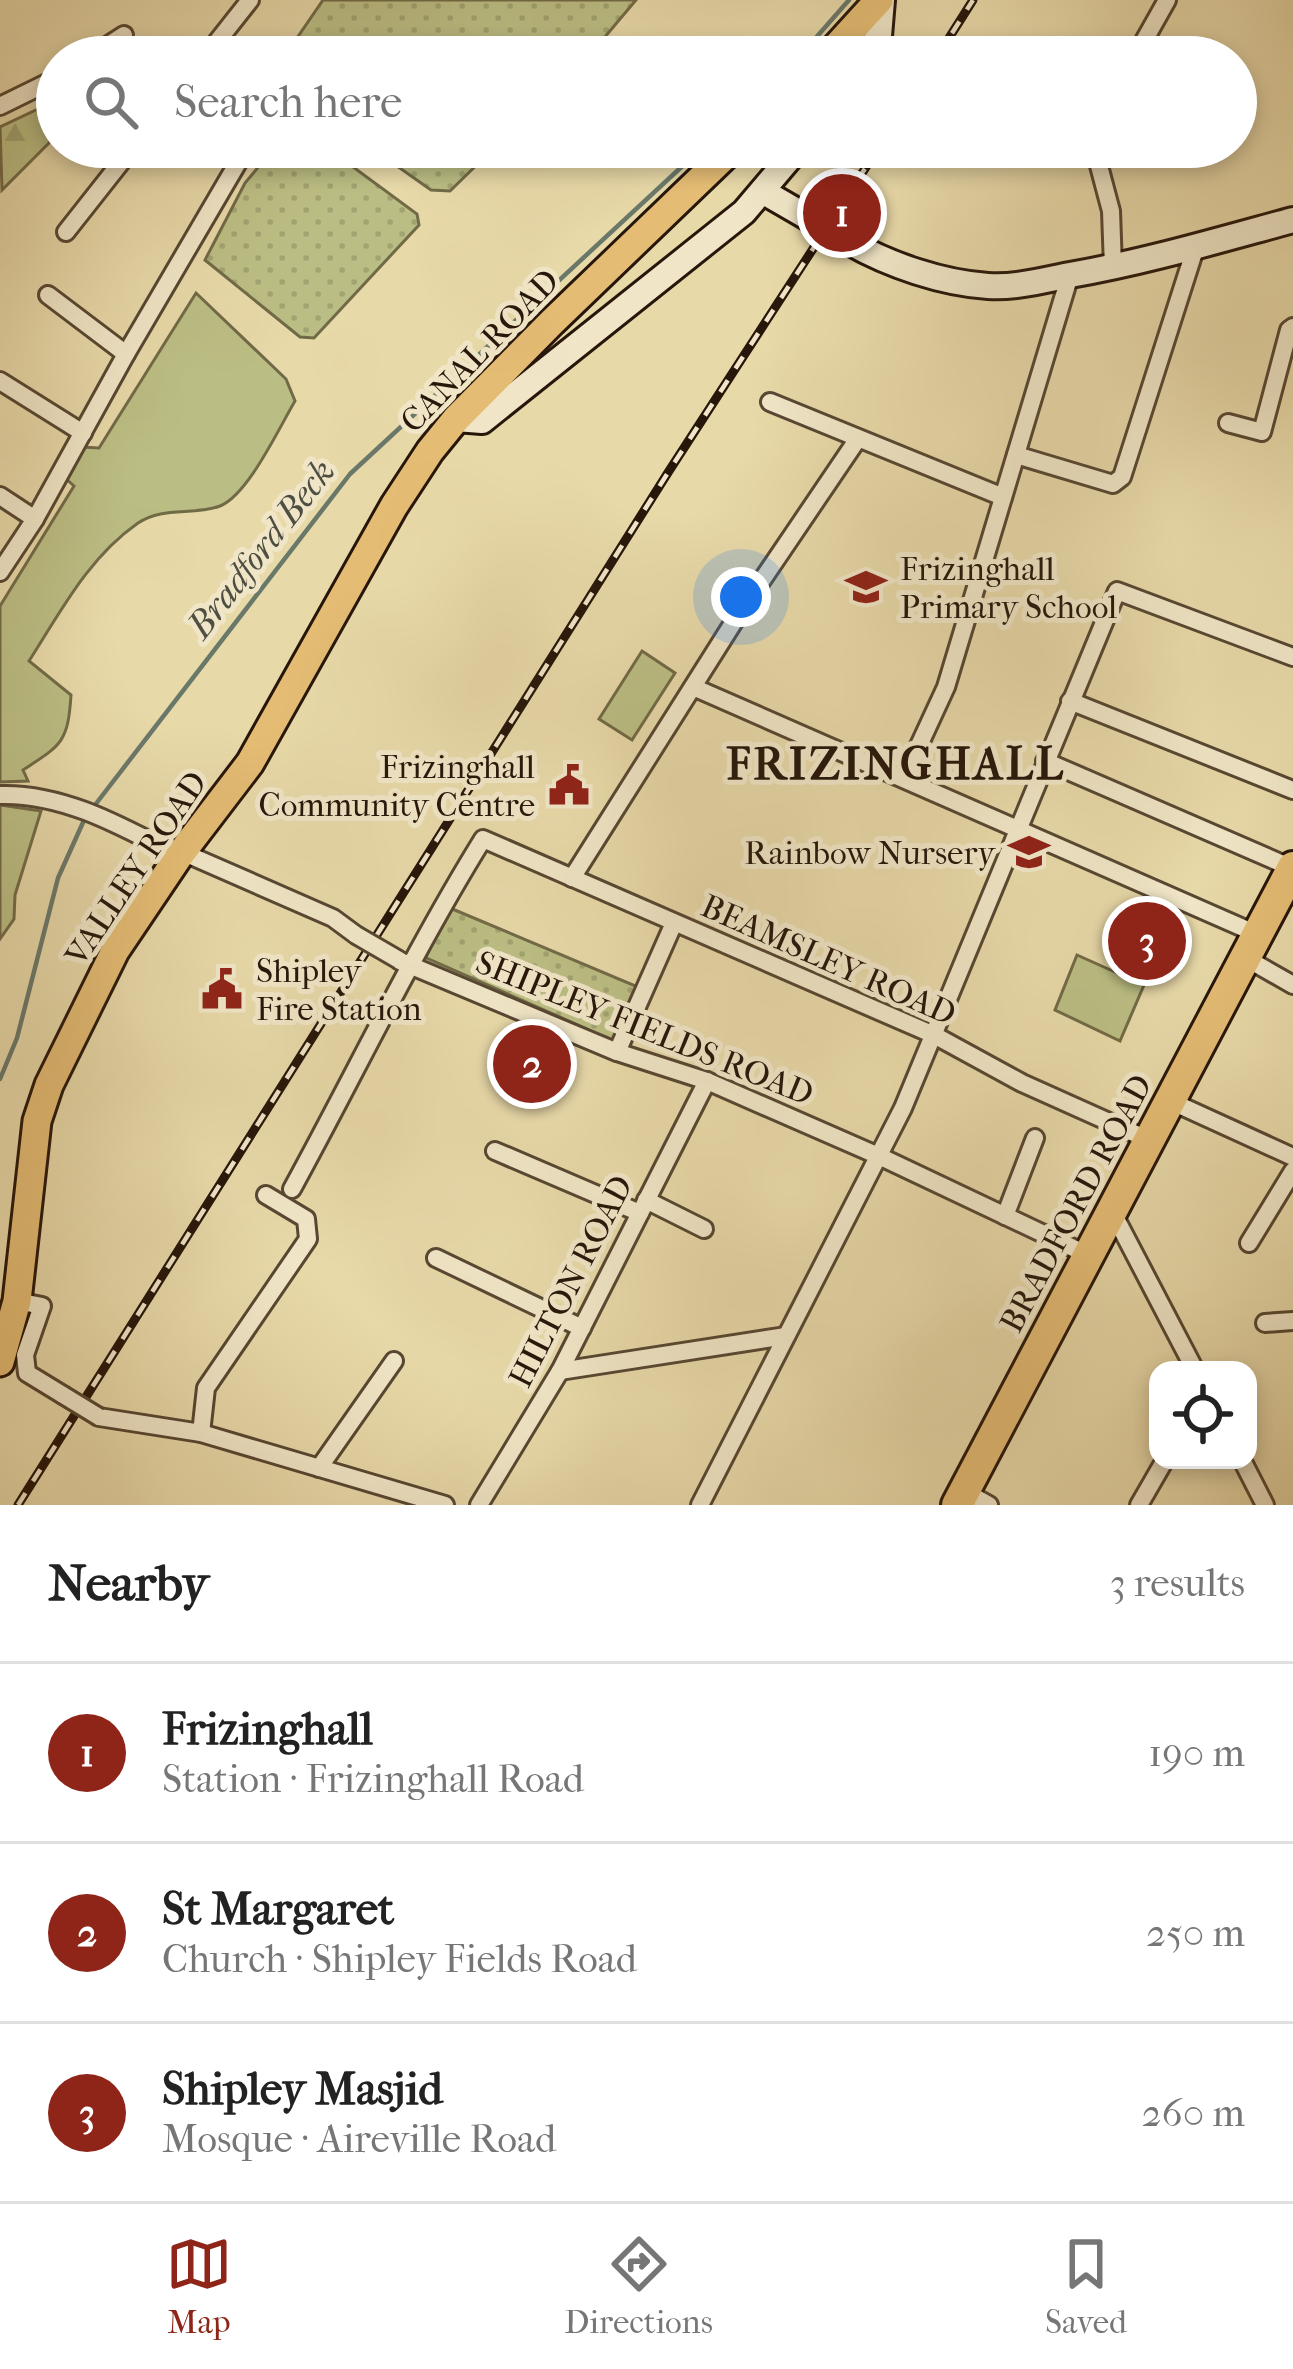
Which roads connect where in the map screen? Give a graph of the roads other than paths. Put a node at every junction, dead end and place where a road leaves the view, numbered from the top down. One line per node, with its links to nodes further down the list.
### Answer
1 (250, 0): 4 (street)
2 (881, 0): 5 (main road); 6 (street)
3 (1167, 0): 7 (street)
4 (222, 36)
5 (847, 36)
6 (879, 36)
7 (1147, 36)
8 (36, 88): 9 (street)
9 (0, 106)
10 (116, 168): 17 (street)
11 (235, 168): 23 (street)
12 (713, 168): 26 (main road, CANAL ROAD)
13 (783, 168): 15 (street)
14 (1100, 168): 19 (street)
15 (764, 192): 20 (street, bridge); 26 (street)
16 (1293, 220): 18 (street)
17 (66, 232)
18 (1196, 246): 19 (street); 30 (street)
19 (1113, 267): 20 (street)
20 (1070, 275): 30 (street)
21 (48, 295): 23 (street)
22 (1293, 327): 27 (street)
23 (125, 353): 28 (street)
24 (0, 381): 28 (street)
25 (770, 402): 29 (street)
26 (456, 419): 39 (main road, CANAL ROAD)
27 (1228, 423)
28 (83, 433): 33 (street)
29 (857, 440): 32 (street); 36 (street)
30 (1016, 455): 32 (street)
31 (0, 496): 33 (street)
32 (1003, 496): 40 (street)
33 (35, 519): 34 (street)
34 (0, 572)
35 (1293, 657): 37 (street)
36 (693, 686): 40 (street); 46 (street)
37 (1070, 701): 38 (street); 41 (street)
38 (1045, 761): 43 (street); 45 (street)
39 (250, 763): 44 (main road, VALLEY ROAD)
40 (904, 778): 43 (street)
41 (1293, 790)
42 (0, 795): 44 (street, SHIPLEY FIELDS ROAD)
43 (1017, 829): 48 (street); 51 (street)
44 (180, 854): 49 (street, SHIPLEY FIELDS ROAD, bridge); 70 (main road, VALLEY ROAD)
45 (1293, 868): 48 (highway, BRADFORD ROAD)
46 (572, 878): 47 (street, BEAMSLEY ROAD); 49 (street, BEAMSLEY ROAD)
47 (674, 923): 51 (street, BEAMSLEY ROAD); 52 (street)
48 (1250, 945): 50 (street); 54 (highway, BRADFORD ROAD)
49 (405, 961): 52 (street, SHIPLEY FIELDS ROAD); 61 (street)
50 (1293, 985)
51 (934, 1035): 56 (street, BEAMSLEY ROAD); 58 (street)
52 (617, 1052): 53 (street, SHIPLEY FIELDS ROAD)
53 (707, 1081): 58 (street, SHIPLEY FIELDS ROAD); 63 (street, HILTON ROAD)
54 (1168, 1100): 56 (highway, BRADFORD ROAD); 59 (street)
55 (1035, 1138): 65 (street)
56 (1147, 1139): 64 (highway, BRADFORD ROAD)
57 (495, 1151): 63 (street)
58 (881, 1156): 65 (street, SHIPLEY FIELDS ROAD); 74 (street)
59 (1293, 1156)
60 (1293, 1171): 67 (street)
61 (292, 1189)
62 (266, 1195): 79 (street)
63 (643, 1207): 66 (street); 73 (street, HILTON ROAD)
64 (1112, 1210): 68 (highway, BRADFORD ROAD); 76 (street)
65 (1005, 1216): 68 (street, SHIPLEY FIELDS ROAD)
66 (704, 1229)
67 (1250, 1243)
68 (1088, 1255): 83 (highway, BRADFORD ROAD)
69 (436, 1258): 73 (street)
70 (17, 1301): 77 (main road, VALLEY ROAD); 79 (street, bridge)
71 (1293, 1321): 72 (street)
72 (1265, 1323)
73 (582, 1328): 78 (street, HILTON ROAD)
74 (786, 1336): 78 (street); 86 (street)
75 (394, 1361): 80 (street)
76 (1190, 1361)
77 (0, 1362)
78 (560, 1371): 85 (street, HILTON ROAD)
79 (201, 1433): 80 (street)
80 (319, 1468): 84 (street)
81 (1160, 1469): 87 (street)
82 (1247, 1469): 88 (street)
83 (970, 1500)
84 (446, 1505)
85 (479, 1505)
86 (700, 1505)
87 (1139, 1505)
88 (1265, 1505)

